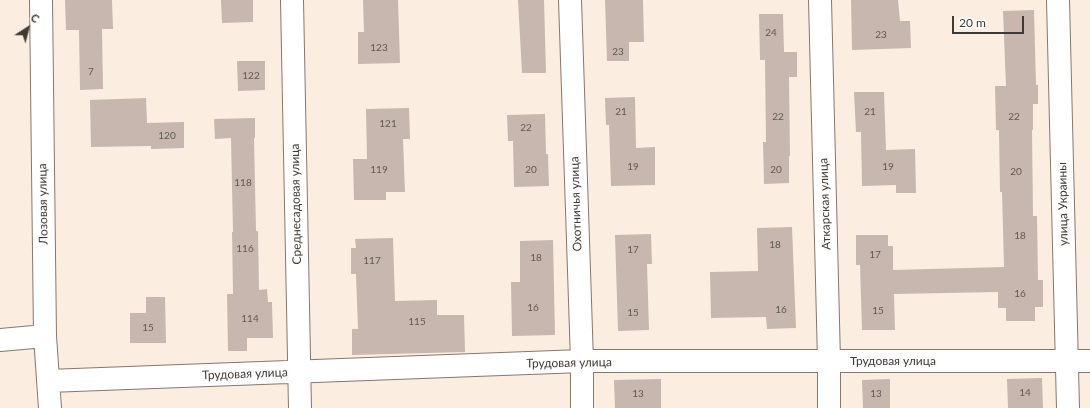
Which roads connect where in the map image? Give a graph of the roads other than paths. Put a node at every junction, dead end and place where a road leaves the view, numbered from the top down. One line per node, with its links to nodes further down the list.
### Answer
1 (41, 0): 6 (street, Лозовая улица)
2 (292, 0): 12 (street, Среднесадовая улица)
3 (570, 0): 8 (street, Охотничья улица)
4 (820, 0): 10 (street, Аткарская улица)
5 (1058, 0): 11 (street, улица Украины)
6 (45, 336): 7 (street); 13 (street, Лозовая улица)
7 (0, 340)
8 (582, 361): 10 (street, Трудовая улица); 12 (street, Трудовая улица); 16 (street, Охотничья улица)
9 (1090, 361): 11 (street, Трудовая улица)
10 (829, 362): 11 (street, Трудовая улица); 17 (street, Аткарская улица)
11 (1066, 362): 18 (street, улица Украины)
12 (299, 373): 13 (street, Трудовая улица); 15 (street, Среднесадовая улица)
13 (48, 381): 14 (street, Лозовая улица)
14 (50, 408)
15 (300, 408)
16 (582, 408)
17 (829, 408)
18 (1068, 408)

